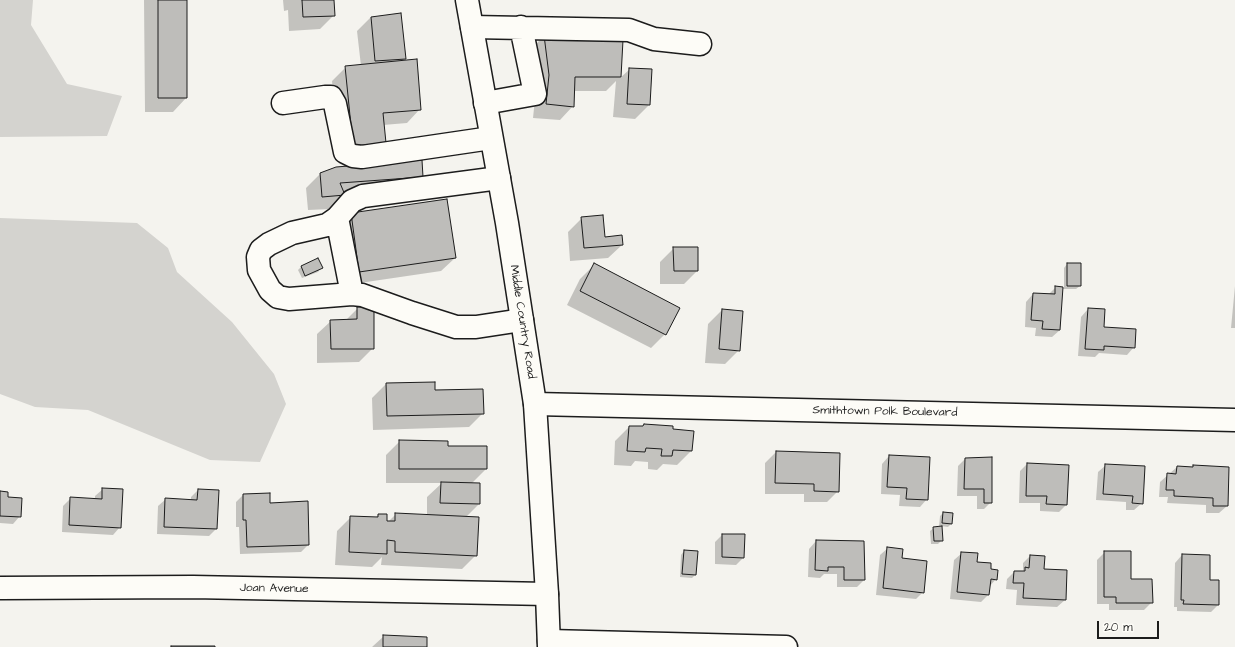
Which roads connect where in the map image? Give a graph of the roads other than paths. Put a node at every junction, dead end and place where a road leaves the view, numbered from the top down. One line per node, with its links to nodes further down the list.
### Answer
1 (467, 0): 2 (street, Middle Country Road)
2 (472, 27): 3 (street); 6 (street, Middle Country Road)
3 (521, 28): 4 (street); 6 (street)
4 (700, 44)
5 (283, 103): 7 (street)
6 (485, 103): 7 (street, Middle Country Road)
7 (491, 138): 8 (street, Middle Country Road)
8 (499, 178): 9 (street); 11 (street, Middle Country Road)
9 (337, 218): 10 (street); 10 (street)
10 (352, 294): 11 (street)
11 (522, 320): 12 (street, Middle Country Road)
12 (535, 404): 13 (street, Smithtown Polk Boulevard); 15 (street, Middle Country Road)
13 (1235, 420)
14 (0, 588): 15 (street, Joan Avenue)
15 (547, 594): 16 (street, Middle Country Road)
16 (549, 644): 17 (street)
17 (786, 647)

